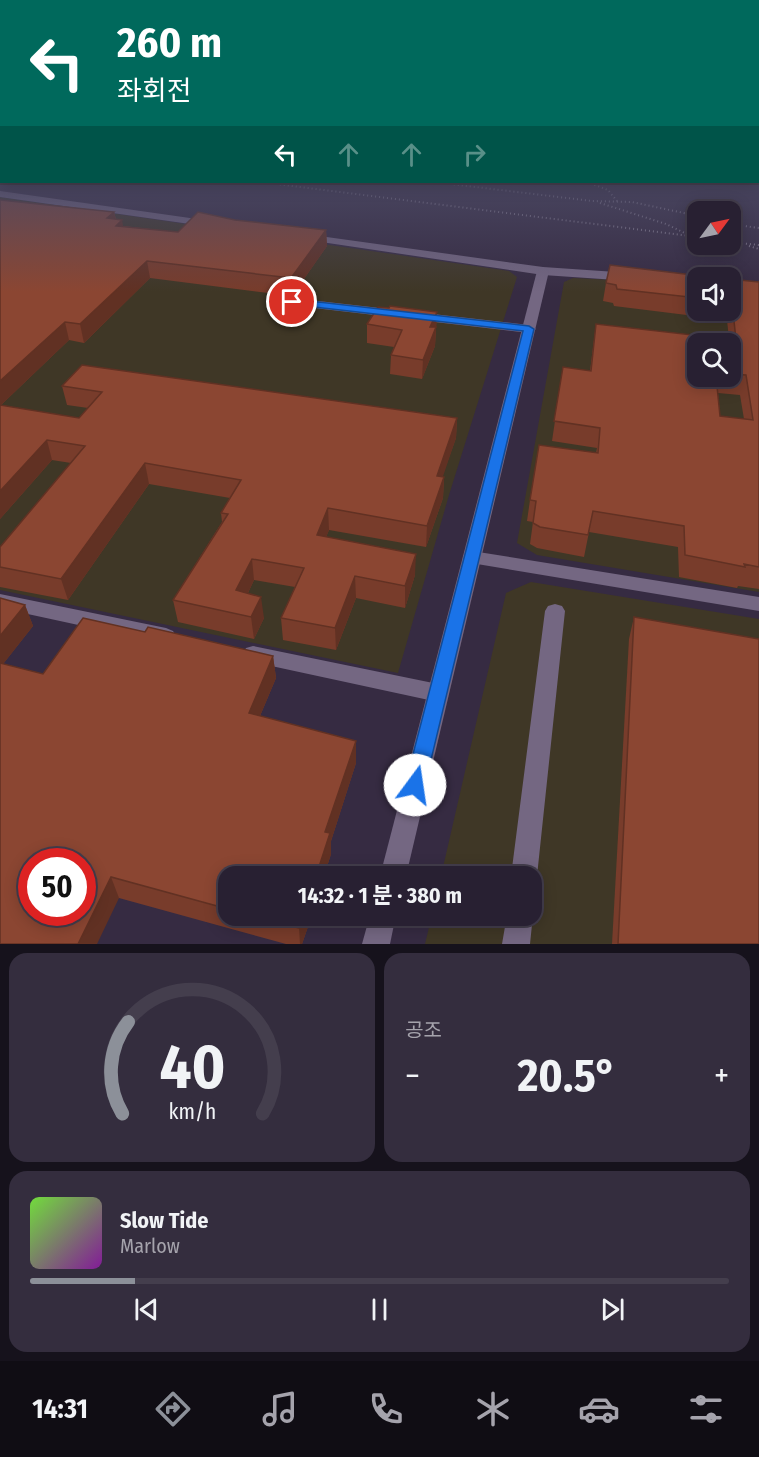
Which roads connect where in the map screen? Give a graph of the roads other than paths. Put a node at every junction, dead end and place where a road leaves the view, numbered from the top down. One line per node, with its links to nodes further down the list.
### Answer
1 (70, 204): 2 (street)
2 (224, 226)
3 (295, 236): 4 (street)
4 (543, 272): 5 (street); 7 (street)
5 (638, 278)
6 (292, 302): 7 (street)
7 (529, 329): 8 (street)
8 (472, 557): 10 (street); 14 (street)
9 (0, 601): 12 (street)
10 (759, 604)
11 (555, 611): 16 (street)
12 (184, 640)
13 (230, 650): 14 (street)
14 (438, 693): 15 (street)
15 (395, 866)
16 (525, 866)
17 (380, 926): 19 (street)
18 (518, 926): 20 (street)
19 (376, 944)
20 (516, 944)

